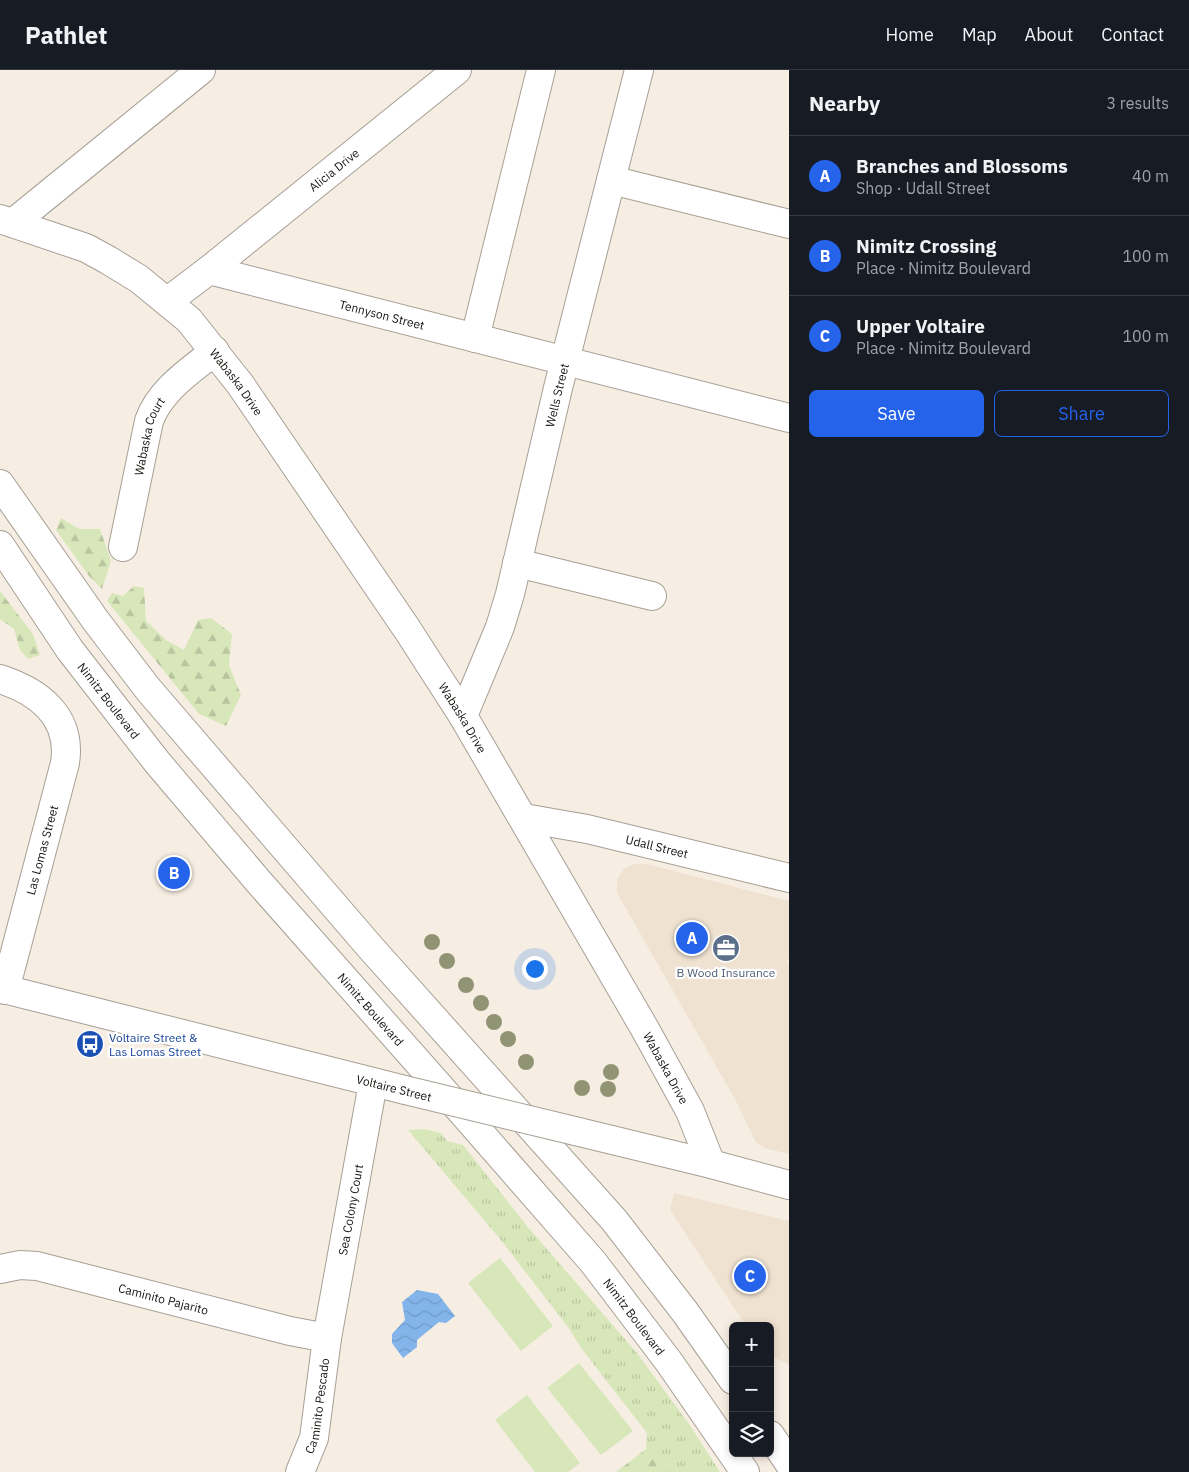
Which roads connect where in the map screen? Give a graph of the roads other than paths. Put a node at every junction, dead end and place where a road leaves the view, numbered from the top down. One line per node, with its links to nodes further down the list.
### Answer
1 (201, 70): 6 (main road)
2 (457, 70): 8 (main road, Alicia Drive)
3 (541, 70): 10 (main road)
4 (639, 70): 5 (main road, Wells Street)
5 (611, 180): 7 (main road); 12 (main road, Wells Street)
6 (6, 221): 9 (main road)
7 (789, 224)
8 (209, 270): 9 (main road); 10 (main road, Tennyson Street)
9 (168, 301): 11 (main road, Wabaska Drive)
10 (475, 338): 12 (main road, Tennyson Street)
11 (215, 351): 16 (main road, Wabaska Court); 20 (main road, Wabaska Drive)
12 (564, 361): 13 (main road, Tennyson Street); 17 (main road, Wells Street)
13 (789, 418)
14 (0, 484): 29 (main road)
15 (0, 545): 33 (main road, Nimitz Boulevard)
16 (123, 547)
17 (517, 563): 18 (main road); 20 (main road, Wells Street)
18 (652, 596)
19 (0, 679): 23 (main road, Las Lomas Street)
20 (463, 716): 21 (main road, Wabaska Drive)
21 (524, 818): 22 (main road, Udall Street); 25 (main road, Wabaska Drive)
22 (789, 878)
23 (2, 989): 24 (main road, Voltaire Street)
24 (374, 1083): 25 (main road, Voltaire Street, bridge); 28 (main road, Sea Colony Court)
25 (711, 1164): 26 (main road, Voltaire Street)
26 (789, 1185)
27 (0, 1269): 28 (main road, Caminito Pajarito)
28 (327, 1338): 32 (main road, Caminito Pescado)
29 (729, 1374)
30 (774, 1442): 31 (main road)
31 (789, 1463)
32 (300, 1472)
33 (745, 1472)

